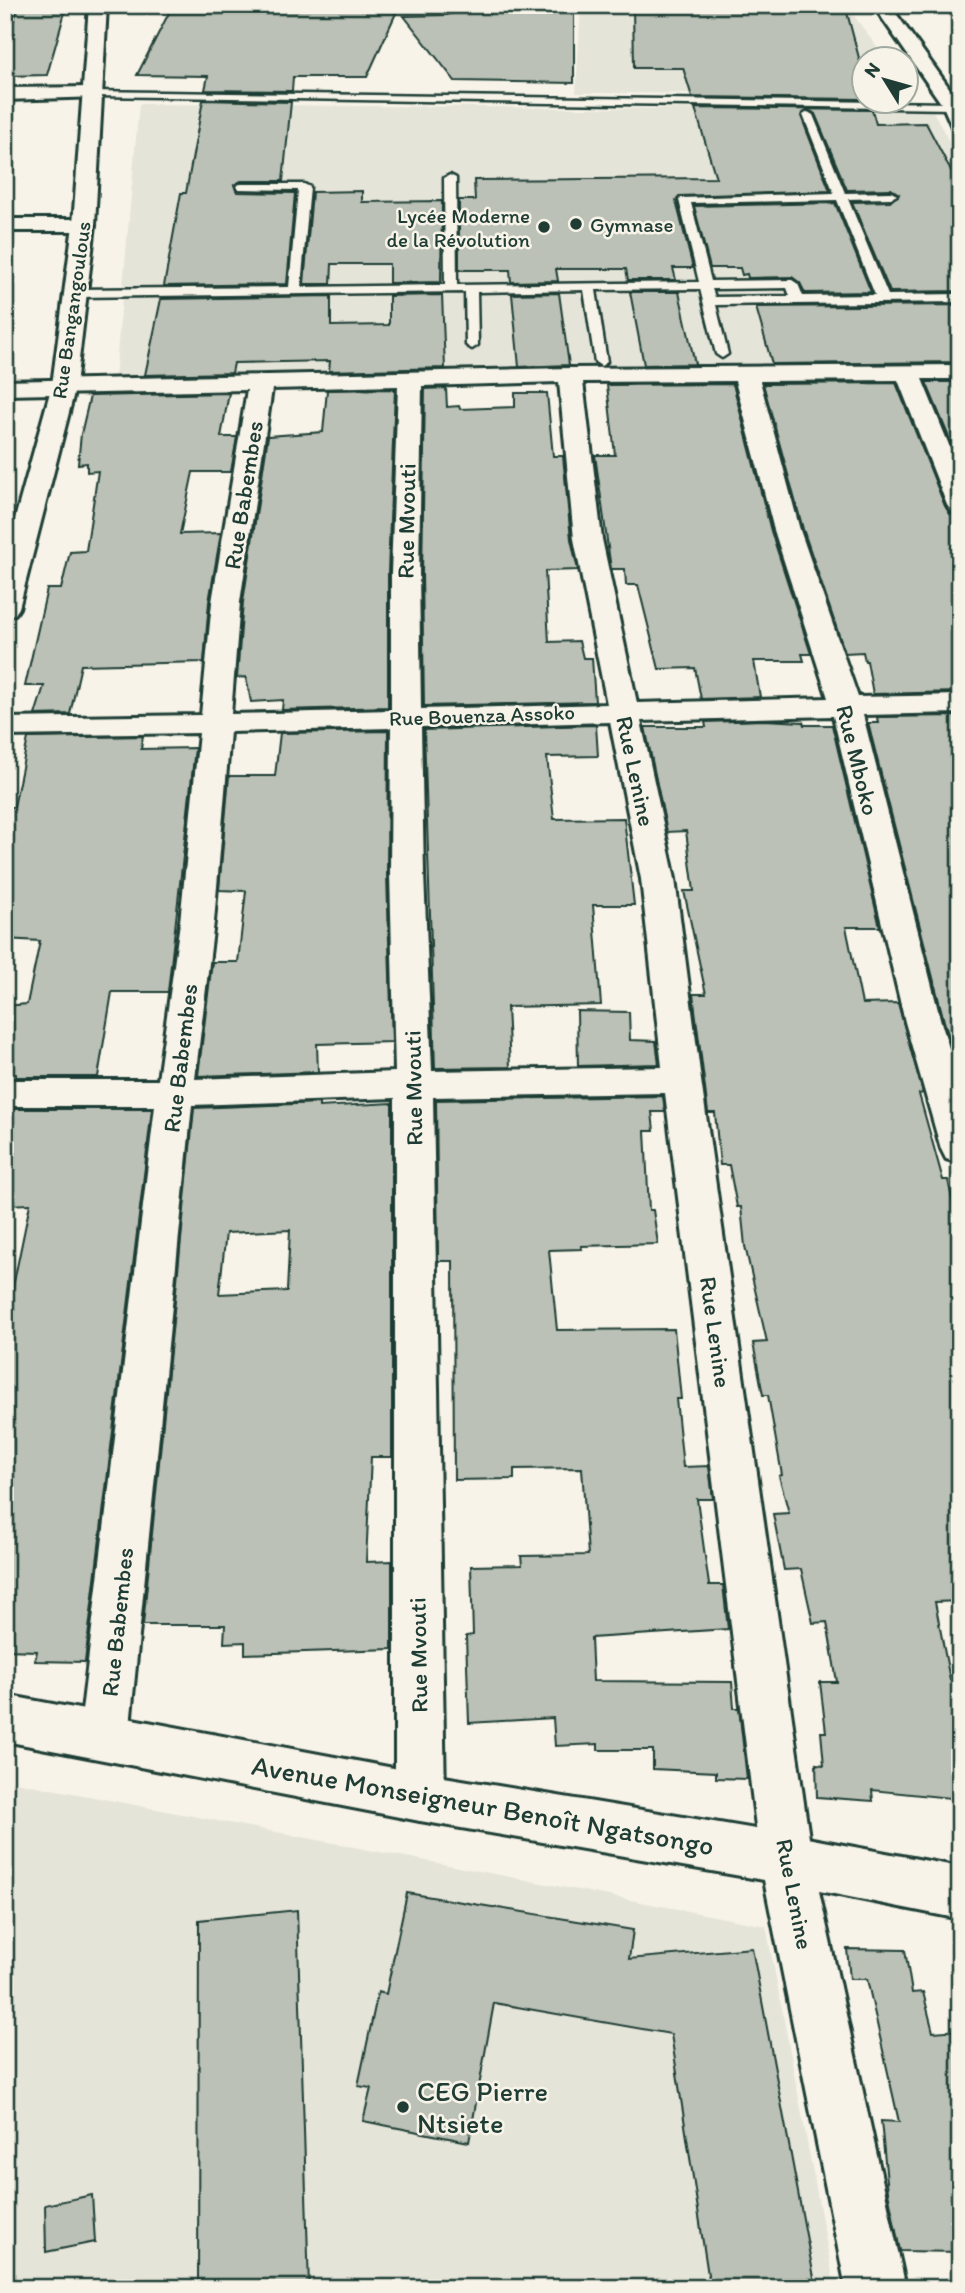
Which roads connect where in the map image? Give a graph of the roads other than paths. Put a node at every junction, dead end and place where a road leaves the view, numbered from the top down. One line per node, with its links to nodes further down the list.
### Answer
1 (98, 5): 3 (street, Rue Bangangoulous)
2 (881, 5): 5 (street)
3 (93, 93): 4 (street); 5 (lane); 13 (street, Rue Bangangoulous)
4 (5, 94)
5 (956, 107): 7 (street)
6 (808, 115): 11 (lane)
7 (960, 125)
8 (450, 178): 16 (lane)
9 (241, 187): 18 (lane)
10 (891, 195): 11 (lane)
11 (841, 197): 14 (lane); 22 (lane)
12 (5, 225): 13 (street)
13 (84, 225): 19 (street, Rue Bangangoulous)
14 (707, 285): 15 (lane); 23 (lane); 24 (lane)
15 (589, 286): 20 (lane); 27 (lane)
16 (452, 288): 17 (lane); 20 (lane)
17 (345, 289): 18 (lane); 20 (lane)
18 (295, 290): 19 (lane)
19 (78, 293): 33 (street, Rue Bangangoulous)
20 (472, 294): 25 (lane)
21 (960, 298): 22 (lane)
22 (883, 299): 23 (lane)
23 (798, 300): 24 (lane)
24 (710, 301): 26 (lane)
25 (472, 345)
26 (722, 355)
27 (585, 368): 29 (street); 31 (street); 39 (street, Rue Lenine)
28 (960, 372): 30 (street)
29 (746, 374): 30 (street); 38 (street, Rue Mboko)
30 (908, 374): 35 (street)
31 (410, 379): 32 (street); 40 (street, Rue Mvouti)
32 (261, 382): 33 (street); 41 (street, Rue Babembes)
33 (64, 385): 34 (street); 36 (street, Rue Bangangoulous)
34 (5, 388)
35 (960, 505)
36 (5, 608)
37 (960, 704): 38 (street, Rue Bouenza Assoko)
38 (846, 706): 39 (street, Rue Bouenza Assoko); 47 (street, Rue Mboko)
39 (624, 711): 40 (street, Rue Bouenza Assoko); 43 (street, Rue Lenine)
40 (405, 718): 41 (street, Rue Bouenza Assoko); 44 (street, Rue Mvouti)
41 (214, 725): 42 (street, Rue Bouenza Assoko); 46 (street, Rue Babembes)
42 (5, 727)
43 (682, 1080): 44 (street); 51 (street, Rue Lenine)
44 (415, 1084): 46 (street); 50 (street, Rue Mvouti)
45 (5, 1093): 46 (street)
46 (175, 1093): 49 (street, Rue Babembes)
47 (960, 1149)
48 (5, 1718): 49 (street, Avenue Monseigneur Benoît Ngatsongo)
49 (104, 1736): 50 (street, Avenue Monseigneur Benoît Ngatsongo)
50 (420, 1797): 51 (street, Avenue Monseigneur Benoît Ngatsongo)
51 (786, 1858): 52 (street, Avenue Monseigneur Benoît Ngatsongo); 53 (street, Rue Lenine)
52 (960, 1893)
53 (877, 2288)

